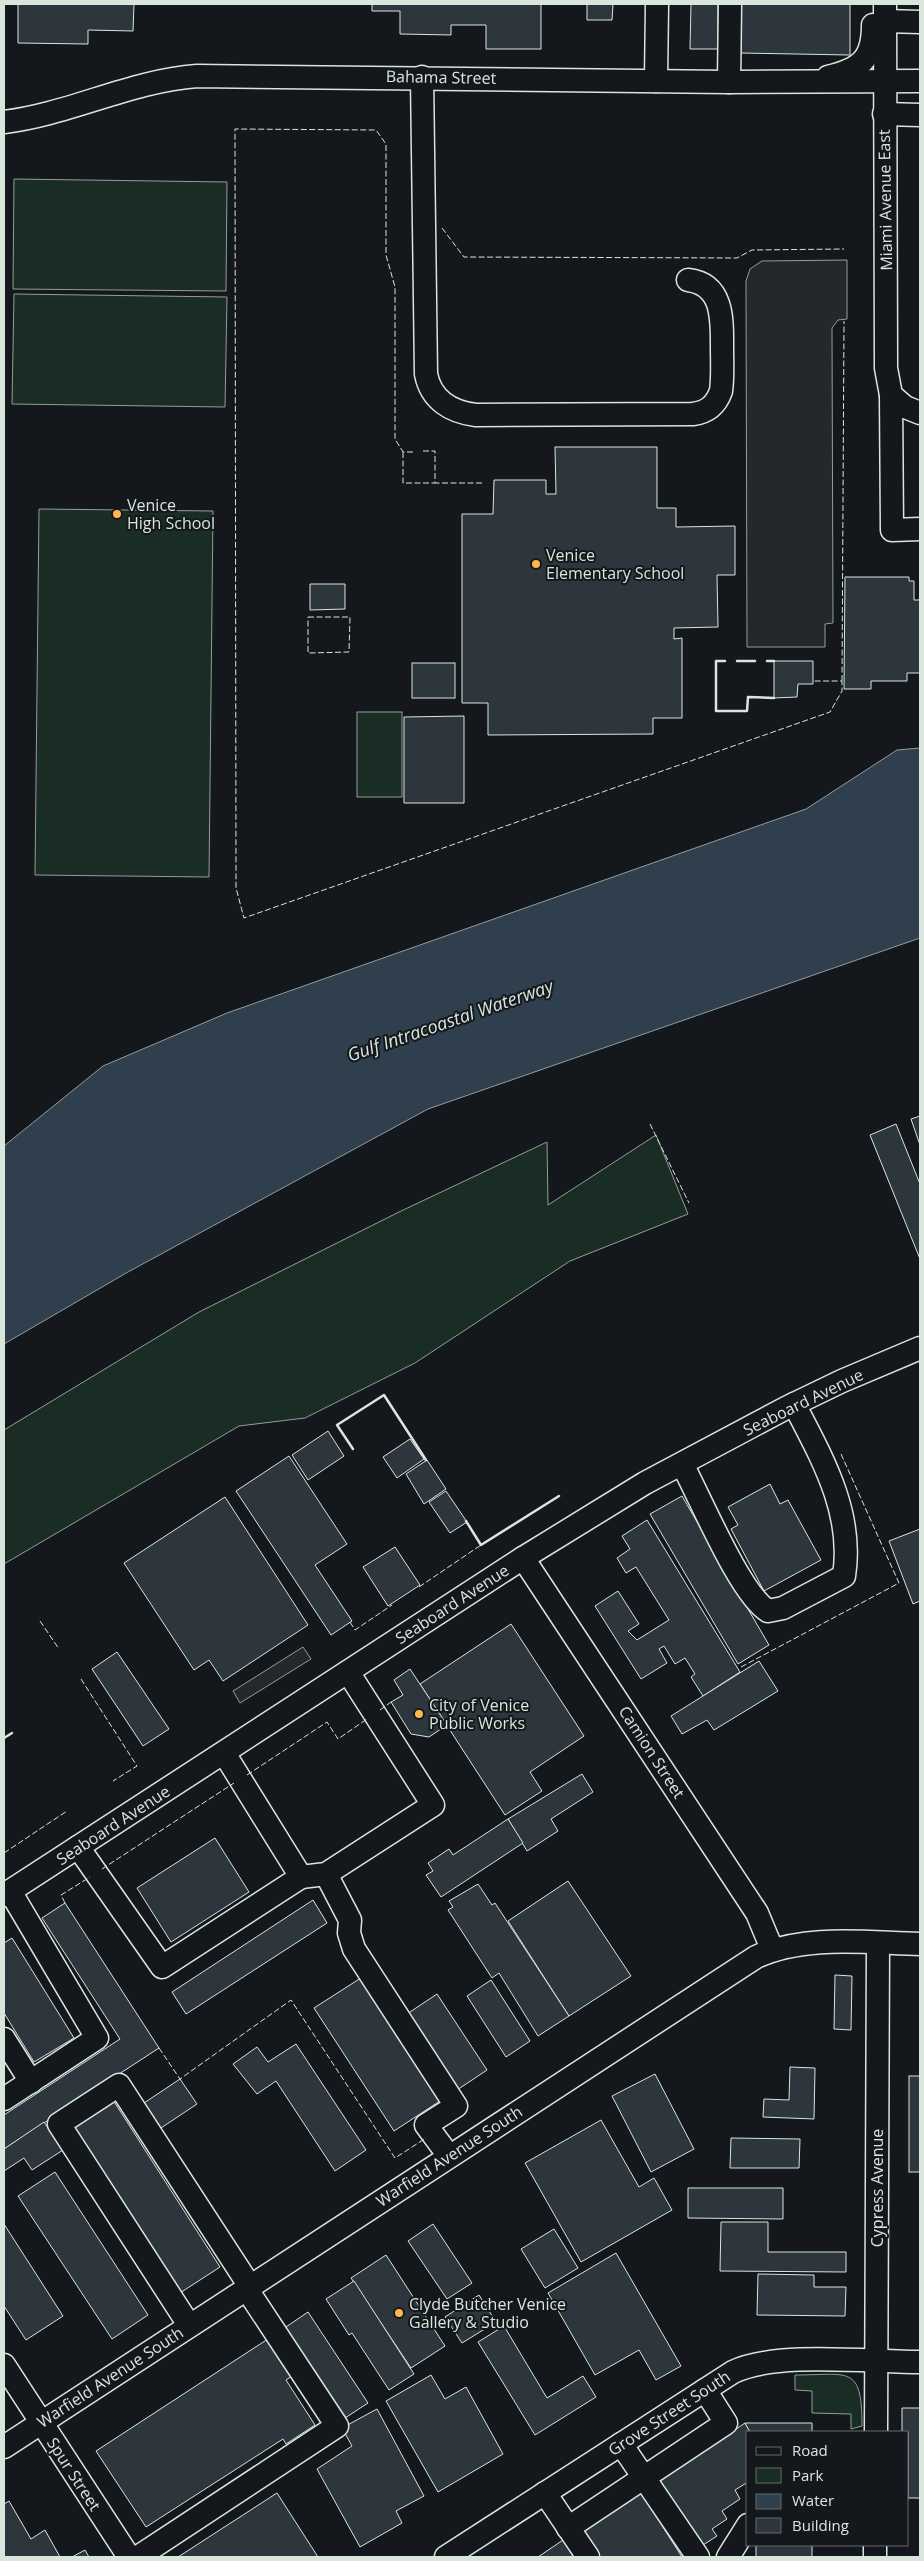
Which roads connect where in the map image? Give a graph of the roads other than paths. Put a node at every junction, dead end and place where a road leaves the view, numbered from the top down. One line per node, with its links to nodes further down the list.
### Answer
1 (657, 4): 7 (street)
2 (730, 4): 8 (street)
3 (881, 10): 4 (street); 9 (street); 10 (street, Miami Avenue East)
4 (920, 22)
5 (422, 77): 7 (street, Bahama Street); 13 (street, Bahama Street); 14 (street)
6 (920, 80): 10 (street, Bahama Street)
7 (656, 81): 8 (street, Bahama Street)
8 (729, 82): 9 (street, Bahama Street)
9 (803, 82): 10 (street, Bahama Street)
10 (884, 83): 11 (street, Miami Avenue East)
11 (884, 114): 12 (street); 15 (street, Miami Avenue East)
12 (920, 115)
13 (4, 122)
14 (688, 280)
15 (891, 395): 16 (street); 17 (street, Miami Avenue East)
16 (920, 413)
17 (920, 529)
18 (920, 1348): 19 (street, Seaboard Avenue)
19 (794, 1404): 20 (street, Seaboard Avenue); 20 (street)
20 (682, 1464): 21 (street, Seaboard Avenue)
21 (523, 1558): 22 (street, Seaboard Avenue); 30 (street, Camion Street)
22 (348, 1672): 23 (street, Seaboard Avenue); 25 (street)
23 (224, 1753): 24 (street, Seaboard Avenue); 26 (street)
24 (78, 1847): 26 (street); 27 (street, Seaboard Avenue)
25 (326, 1874): 26 (street); 34 (street)
26 (301, 1877)
27 (7, 1893): 32 (street)
28 (878, 1943): 29 (street, Warfield Avenue South); 30 (street, Warfield Avenue South); 37 (street, Cypress Avenue)
29 (920, 1944)
30 (772, 1950): 34 (street, Warfield Avenue South)
31 (4, 2039): 32 (street)
32 (31, 2082): 33 (street)
33 (4, 2099)
34 (450, 2156): 35 (street, Warfield Avenue South)
35 (248, 2287): 36 (street, Warfield Avenue South); 36 (street); 51 (street)
36 (189, 2325): 41 (street, Warfield Avenue South)
37 (876, 2362): 38 (street, Grove Street South); 40 (street, Grove Street South); 42 (street, Cypress Avenue)
38 (920, 2362)
39 (4, 2365): 41 (street, Spur Street)
40 (705, 2390): 43 (street, Grove Street South); 45 (street)
41 (41, 2422): 44 (street, Warfield Avenue South); 50 (street, Spur Street)
42 (876, 2431)
43 (621, 2444): 45 (street); 46 (street, Grove Street South)
44 (4, 2447)
45 (644, 2479): 47 (street); 54 (street)
46 (545, 2493): 47 (street); 49 (street, Grove Street South)
47 (568, 2528): 53 (street)
48 (746, 2528): 55 (street)
49 (476, 2549): 52 (street, Grove Street South)
50 (128, 2557)
51 (138, 2557)
52 (446, 2557)
53 (588, 2557)
54 (698, 2557)
55 (728, 2557)

